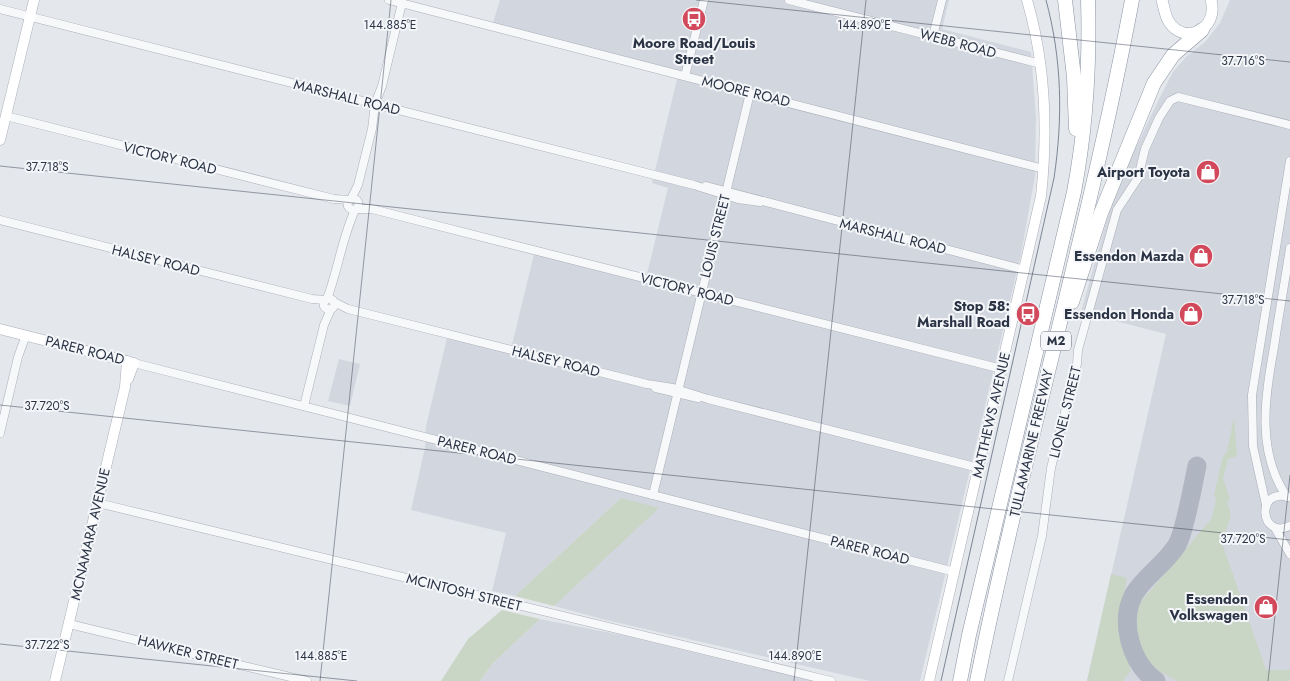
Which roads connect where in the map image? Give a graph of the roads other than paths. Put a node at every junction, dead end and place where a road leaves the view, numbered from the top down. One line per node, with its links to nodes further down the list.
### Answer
1 (34, 0): 17 (main road)
2 (389, 0): 14 (street, MOORE ROAD)
3 (704, 0): 21 (street)
4 (789, 0): 16 (street, WEBB ROAD)
5 (832, 0): 16 (street)
6 (942, 0): 19 (street)
7 (1028, 0): 20 (main road, MATTHEWS AVENUE)
8 (1065, 0): 35 (highway)
9 (1088, 0): 35 (highway, TULLAMARINE FREEWAY / M2)
10 (1132, 0): 47 (highway, TULLAMARINE FREEWAY / M2)
11 (1162, 0): 18 (main road)
12 (1210, 0): 18 (main road)
13 (1220, 0): 18 (main road)
14 (402, 3): 21 (street, MOORE ROAD); 23 (street)
15 (0, 9): 17 (street, MARSHALL ROAD)
16 (830, 10): 19 (street, WEBB ROAD)
17 (30, 16): 23 (street, MARSHALL ROAD); 24 (main road)
18 (1206, 25): 47 (highway)
19 (933, 36): 20 (street, WEBB ROAD)
20 (1041, 64): 28 (main road, MATTHEWS AVENUE)
21 (685, 76): 22 (street, MOORE ROAD)
22 (750, 93): 28 (street, MOORE ROAD); 29 (street, LOUIS STREET)
23 (377, 105): 29 (street, MARSHALL ROAD); 30 (street)
24 (4, 115): 26 (main road); 30 (street, VICTORY ROAD)
25 (1290, 125): 65 (street, LIONEL STREET)
26 (0, 140)
27 (1290, 161): 31 (street)
28 (1044, 169): 36 (main road, MATTHEWS AVENUE)
29 (726, 193): 36 (street, MARSHALL ROAD); 37 (street, LOUIS STREET)
30 (353, 204): 37 (street, VICTORY ROAD); 38 (street)
31 (1285, 211): 32 (street); 42 (street)
32 (1290, 217)
33 (0, 220): 38 (street, HALSEY ROAD)
34 (1290, 248): 44 (street)
35 (1058, 266): 63 (highway, TULLAMARINE FREEWAY / M2)
36 (1025, 270): 43 (main road, MATTHEWS AVENUE)
37 (702, 292): 43 (street, VICTORY ROAD); 45 (street, LOUIS STREET)
38 (329, 304): 45 (street, HALSEY ROAD); 46 (street)
39 (0, 328): 40 (main road, PARER ROAD)
40 (23, 335): 41 (main road, PARER ROAD); 48 (street)
41 (131, 362): 46 (street, PARER ROAD); 52 (main road, MCNAMARA AVENUE)
42 (1256, 369): 44 (street); 53 (street)
43 (1002, 370): 49 (main road, MATTHEWS AVENUE)
44 (1270, 371): 51 (street)
45 (678, 392): 49 (street, HALSEY ROAD); 50 (street, LOUIS STREET)
46 (304, 406): 50 (street, PARER ROAD)
47 (1035, 431): 64 (highway, TULLAMARINE FREEWAY / M2)
48 (0, 433)
49 (979, 468): 57 (main road, MATTHEWS AVENUE)
50 (653, 495): 57 (street, PARER ROAD)
51 (1289, 497): 53 (street)
52 (98, 503): 58 (main road, MCNAMARA AVENUE); 61 (street, MCINTOSH STREET)
53 (1266, 505): 55 (street)
54 (1290, 526): 55 (street)
55 (1275, 528): 56 (street)
56 (1290, 554)
57 (955, 572): 62 (main road, MATTHEWS AVENUE)
58 (69, 624): 59 (main road, MCNAMARA AVENUE); 60 (street, HAWKER STREET)
59 (56, 681)
60 (307, 681)
61 (831, 681)
62 (929, 681)
63 (959, 681)
64 (979, 681)
65 (1008, 681)

